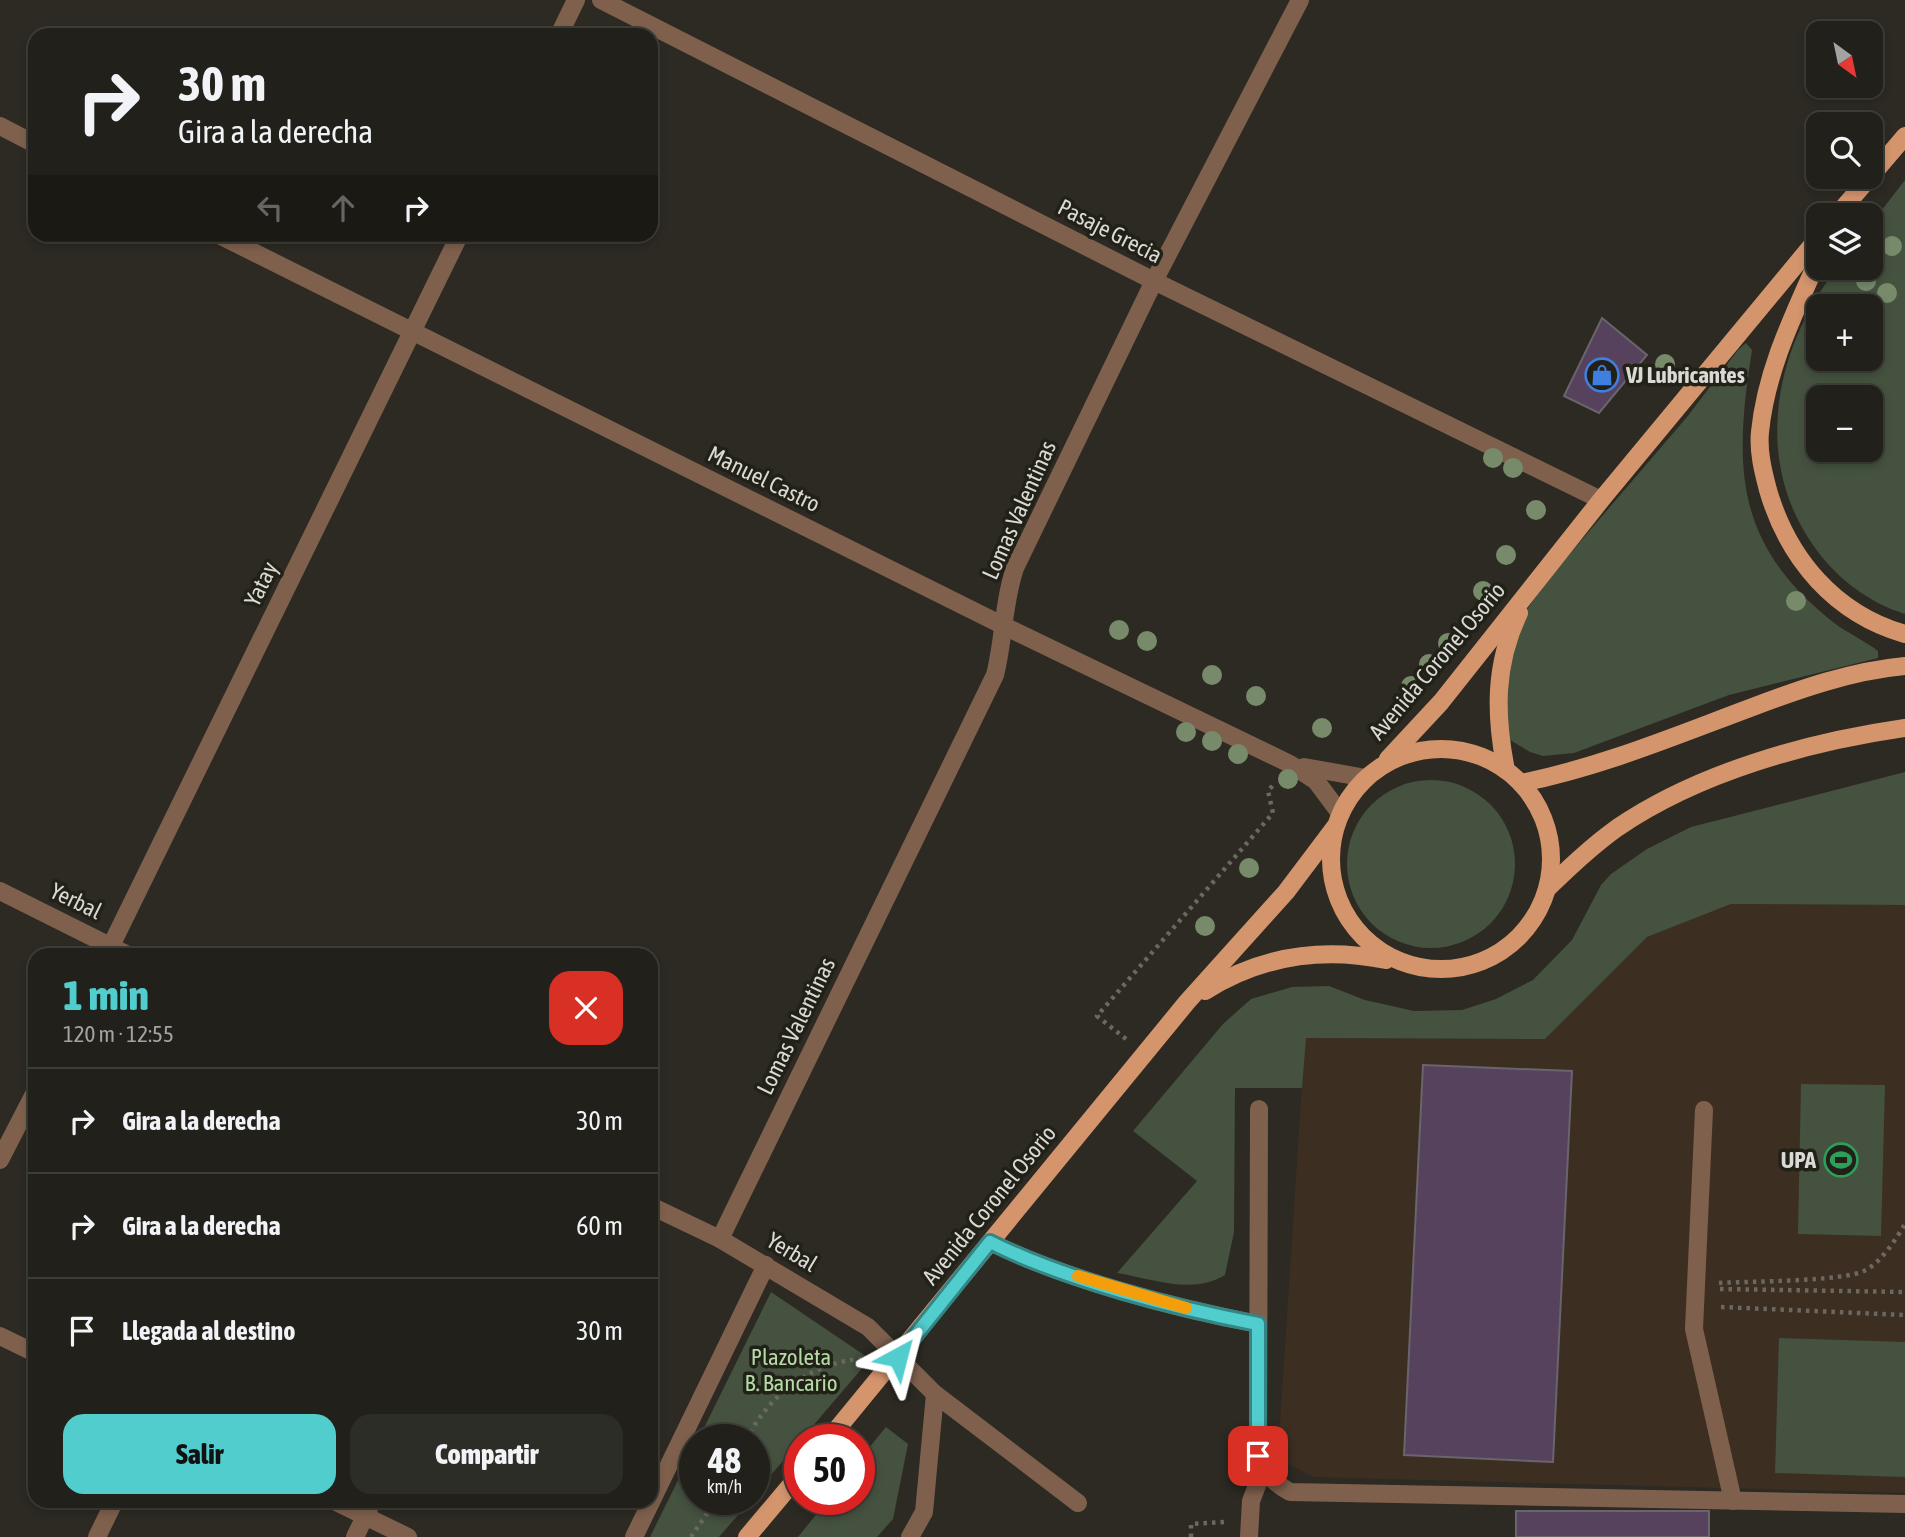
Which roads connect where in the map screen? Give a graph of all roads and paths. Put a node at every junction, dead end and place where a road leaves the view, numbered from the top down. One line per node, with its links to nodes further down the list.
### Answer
1 (576, 0): 4 (street)
2 (601, 0): 5 (street, Pasaje Grecia)
3 (1300, 0): 17 (street, Lomas Valentinas)
4 (562, 28)
5 (656, 28)
6 (658, 29): 17 (street, Pasaje Grecia)
7 (0, 126): 9 (street)
8 (1905, 136): 10 (main road)
9 (28, 140)
10 (1883, 161)
11 (1859, 189): 12 (main road)
12 (1848, 203)
13 (233, 242): 18 (street, Manuel Castro)
14 (456, 242): 18 (street, Yatay)
15 (1806, 252): 19 (main road, Avenida Coronel Osorio)
16 (1809, 280): 22 (main road)
17 (1154, 281): 19 (street, Pasaje Grecia); 21 (street, Lomas Valentinas)
18 (412, 331): 21 (street, Manuel Castro); 34 (street, Yatay)
19 (1601, 500): 20 (main road, Avenida Coronel Osorio)
20 (1531, 586): 26 (main road, Avenida Coronel Osorio); 27 (main road, Avenida Coronel Osorio)
21 (1004, 626): 25 (street, Manuel Castro); 44 (street, Lomas Valentinas)
22 (1905, 634)
23 (1905, 666): 29 (main road)
24 (1905, 728): 31 (main road)
25 (1290, 764): 28 (street, Manuel Castro); 30 (street, Manuel Castro); 37 (path)
26 (1381, 766): 27 (main road); 28 (main road)
27 (1506, 769): 29 (main road)
28 (1366, 778): 30 (main road)
29 (1521, 783): 31 (main road)
30 (1337, 820): 35 (main road); 36 (main road, Avenida Coronel Osorio)
31 (1548, 888): 35 (main road)
32 (0, 891): 33 (street, Yerbal)
33 (103, 948)
34 (109, 948)
35 (1403, 963): 36 (main road, Avenida Coronel Osorio)
36 (1187, 1002): 37 (main road, Avenida Coronel Osorio)
37 (1144, 1054): 45 (main road, Avenida Coronel Osorio)
38 (28, 1104): 41 (street)
39 (1259, 1109): 52 (street)
40 (1704, 1110): 62 (street)
41 (2, 1149)
42 (658, 1209): 44 (street, Yerbal)
43 (1905, 1224): 47 (path)
44 (720, 1239): 46 (street, Yerbal)
45 (990, 1242): 52 (street); 55 (main road, Avenida Coronel Osorio)
46 (766, 1265): 55 (street, Yerbal); 60 (street)
47 (1718, 1289): 48 (path); 49 (path)
48 (1905, 1292)
49 (1717, 1306): 50 (path); 51 (path)
50 (1717, 1315)
51 (1905, 1315)
52 (1258, 1324): 59 (street)
53 (0, 1336): 54 (street)
54 (28, 1350)
55 (898, 1357): 56 (street, Yerbal); 57 (path); 58 (main road, Avenida Coronel Osorio)
56 (935, 1394): 63 (street, Yerbal); 76 (street)
57 (756, 1424)
58 (841, 1424)
59 (1263, 1471): 62 (street); 69 (street)
60 (658, 1488)
61 (784, 1493): 75 (main road)
62 (1732, 1501): 64 (street)
63 (1078, 1503)
64 (1905, 1504)
65 (111, 1508): 70 (street)
66 (648, 1508): 73 (street)
67 (368, 1509): 71 (street); 72 (street)
68 (706, 1515): 74 (path)
69 (1250, 1528): 77 (path)
70 (97, 1537)
71 (355, 1537)
72 (408, 1537)
73 (634, 1537)
74 (691, 1537)
75 (747, 1537)
76 (910, 1537)
77 (1191, 1537)

